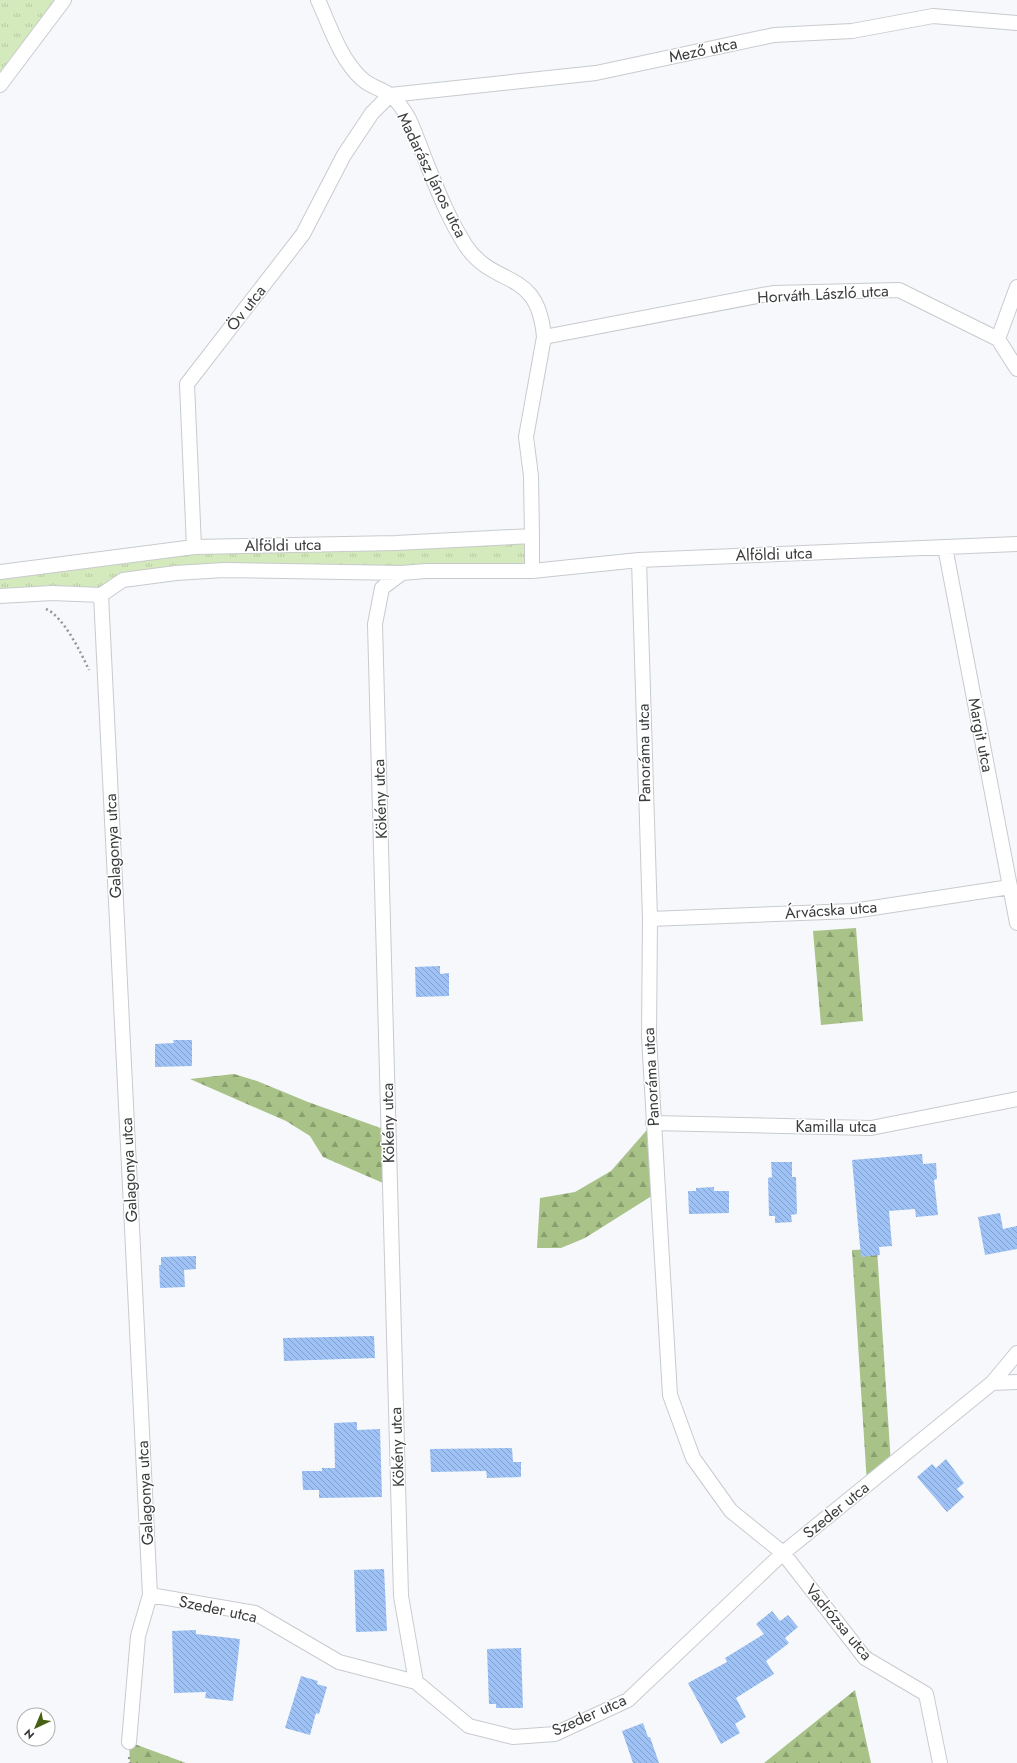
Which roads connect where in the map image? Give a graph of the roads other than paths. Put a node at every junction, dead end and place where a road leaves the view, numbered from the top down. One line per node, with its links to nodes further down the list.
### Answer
1 (64, 0): 4 (street)
2 (318, 0): 5 (street, Madarász János utca)
3 (1017, 23): 5 (street, Mező utca)
4 (0, 85)
5 (390, 95): 7 (street, Madarász János utca); 12 (street, Öv utca)
6 (1017, 287): 8 (street)
7 (544, 337): 8 (street, Horváth László utca); 10 (street, Madarász János utca)
8 (998, 339): 9 (street)
9 (1017, 369)
10 (532, 536): 12 (street, Alföldi utca); 15 (street)
11 (1017, 544): 13 (street, Alföldi utca)
12 (194, 547): 16 (street, Alföldi utca)
13 (945, 547): 14 (street, Alföldi utca); 20 (street, Margit utca)
14 (639, 560): 15 (street, Alföldi utca); 21 (street, Panoráma utca)
15 (532, 571): 17 (street, Alföldi utca)
16 (0, 572)
17 (402, 573): 18 (street, Alföldi utca); 30 (street, Kökény utca)
18 (101, 595): 19 (street); 29 (street, Galagonya utca)
19 (0, 596)
20 (1010, 887): 21 (street, Árvácska utca); 22 (street, Margit utca)
21 (650, 920): 24 (street, Panoráma utca)
22 (1017, 923)
23 (1017, 1099): 24 (street, Kamilla utca)
24 (653, 1123): 28 (street, Panoráma utca)
25 (1017, 1353): 26 (street, Szeder utca)
26 (992, 1382): 27 (street); 28 (street, Szeder utca)
27 (1017, 1382)
28 (783, 1553): 30 (street, Szeder utca); 32 (street, Vadrózsa utca)
29 (150, 1595): 30 (street, Szeder utca); 31 (street, Galagonya utca)
30 (416, 1682)
31 (129, 1742)
32 (940, 1763)

